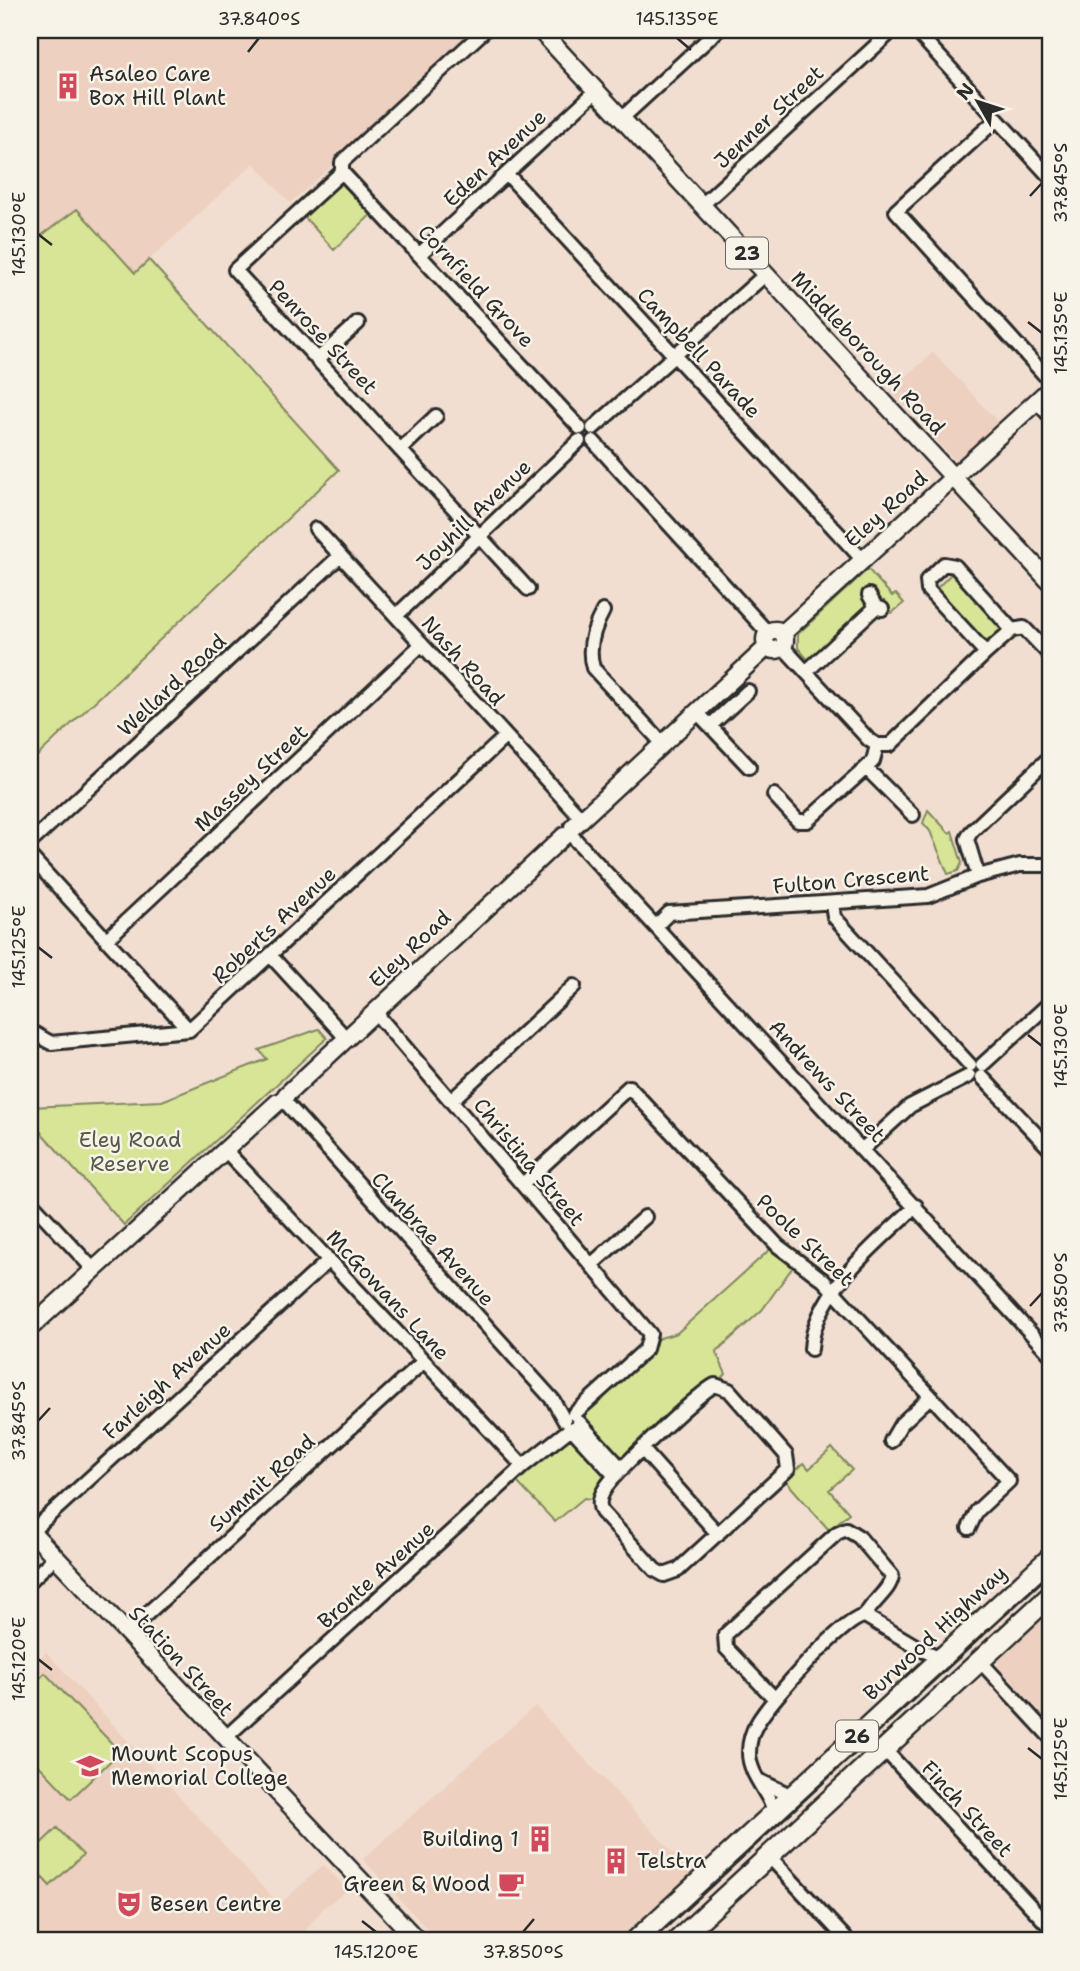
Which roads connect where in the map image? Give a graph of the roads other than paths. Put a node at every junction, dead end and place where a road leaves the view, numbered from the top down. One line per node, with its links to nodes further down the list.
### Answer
1 (485, 30): 9 (street)
2 (540, 30): 6 (main road, Middleborough Road / 23)
3 (718, 30): 7 (street)
4 (893, 30): 12 (street, Jenner Street)
5 (915, 30): 8 (street)
6 (597, 91): 7 (main road, Middleborough Road / 23); 10 (street, Eden Avenue)
7 (622, 118): 12 (main road, Middleborough Road / 23)
8 (997, 119): 11 (street); 18 (street)
9 (342, 172): 13 (street, Cornfield Grove); 17 (street, Penrose Street)
10 (507, 174): 13 (street, Eden Avenue); 16 (street, Campbell Parade)
11 (1050, 177)
12 (702, 205): 14 (main road, Middleborough Road / 23)
13 (420, 254): 23 (street, Cornfield Grove)
14 (766, 274): 16 (street, Joyhill Avenue); 25 (main road, Middleborough Road / 23)
15 (358, 323): 17 (street)
16 (676, 357): 23 (street, Joyhill Avenue); 29 (street, Campbell Parade)
17 (317, 360): 24 (street, Penrose Street)
18 (1050, 381)
19 (1050, 390): 20 (main road, Eley Road)
20 (1037, 402): 22 (street); 25 (main road, Eley Road)
21 (436, 416): 24 (street)
22 (1050, 416)
23 (586, 435): 27 (street, Joyhill Avenue); 36 (street, Cornfield Grove)
24 (400, 450): 27 (street, Penrose Street)
25 (953, 477): 29 (main road, Eley Road); 30 (main road, Middleborough Road / 23)
26 (316, 529): 28 (street, Nash Road)
27 (480, 538): 31 (street, Penrose Street); 34 (street, Joyhill Avenue)
28 (340, 556): 34 (street, Nash Road); 53 (street, Wellard Road)
29 (862, 559): 36 (main road, Eley Road)
30 (1050, 582)
31 (528, 589)
32 (869, 595): 40 (street)
33 (603, 611): 45 (street)
34 (396, 616): 37 (street, Nash Road)
35 (1012, 630): 38 (street); 38 (street); 39 (street)
36 (775, 640): 40 (street, Cornfield Grove); 42 (main road, Eley Road)
37 (421, 645): 44 (street, Nash Road); 59 (street, Massey Street)
38 (986, 653): 46 (street)
39 (1050, 655)
40 (806, 672): 46 (street, Cornfield Grove)
41 (748, 691): 43 (street)
42 (696, 712): 43 (street); 45 (main road, Eley Road)
43 (710, 725): 48 (street)
44 (505, 737): 52 (street, Nash Road); 60 (street, Roberts Avenue)
45 (663, 744): 52 (main road, Eley Road)
46 (877, 745): 49 (street)
47 (1050, 757): 56 (street)
48 (749, 767)
49 (866, 768): 50 (street); 51 (street)
50 (774, 795)
51 (913, 816)
52 (573, 830): 58 (street, Andrews Street); 63 (main road, Eley Road)
53 (30, 843)
54 (30, 856): 59 (street)
55 (1050, 866): 56 (street, Fulton Crescent)
56 (978, 876): 57 (street, Fulton Crescent)
57 (832, 904): 58 (street, Fulton Crescent); 67 (street)
58 (657, 925): 70 (street, Andrews Street)
59 (106, 940): 64 (street)
60 (270, 955): 64 (street, Roberts Avenue); 66 (street)
61 (574, 986): 69 (street)
62 (1050, 1003): 67 (street)
63 (374, 1011): 66 (main road, Eley Road); 69 (street, Christina Street)
64 (189, 1030): 65 (street)
65 (30, 1031)
66 (346, 1038): 68 (main road, Eley Road)
67 (976, 1071): 70 (street); 71 (street)
68 (283, 1100): 72 (main road, Eley Road); 87 (street, Clanbrae Avenue)
69 (451, 1101): 73 (street, Christina Street)
70 (863, 1148): 75 (street, Andrews Street)
71 (1050, 1149)
72 (225, 1150): 77 (street, McGowans Lane); 79 (main road, Eley Road)
73 (523, 1184): 78 (street, Christina Street); 80 (street, Poole Street)
74 (30, 1201): 79 (street)
75 (916, 1206): 80 (street); 84 (street, Andrews Street)
76 (645, 1217): 78 (street)
77 (329, 1260): 85 (street, McGowans Lane); 93 (street, Farleigh Avenue)
78 (591, 1265): 82 (street, Christina Street)
79 (93, 1270): 81 (main road, Eley Road)
80 (834, 1292): 83 (street); 86 (street, Poole Street)
81 (30, 1328)
82 (650, 1341): 87 (street, Bronte Avenue)
83 (811, 1349)
84 (1050, 1354)
85 (424, 1361): 90 (street, McGowans Lane); 100 (street, Summit Road)
86 (930, 1397): 88 (street); 92 (street, Poole Street)
87 (572, 1421): 90 (street, Bronte Avenue); 91 (street, Clanbrae Avenue)
88 (891, 1441)
89 (643, 1450): 91 (street); 94 (street); 94 (street)
90 (523, 1466): 107 (street, Bronte Avenue)
91 (618, 1473): 94 (street)
92 (968, 1528)
93 (30, 1531): 95 (main road, Station Street)
94 (718, 1535)
95 (55, 1557): 97 (street); 100 (main road, Station Street)
96 (1050, 1558): 102 (highway, Burwood Highway / 26)
97 (30, 1581)
98 (1050, 1596): 103 (highway, 26)
99 (865, 1616): 101 (street); 105 (street); 105 (street)
100 (126, 1633): 107 (main road, Station Street)
101 (907, 1642): 102 (street); 104 (street)
102 (942, 1658): 104 (highway, Burwood Highway / 26)
103 (980, 1661): 106 (street); 108 (highway, 26)
104 (926, 1673): 110 (highway, Burwood Highway / 26)
105 (775, 1699): 109 (street)
106 (1050, 1737)
107 (225, 1738): 116 (main road, Station Street)
108 (884, 1749): 112 (highway, 26); 115 (street, Finch Street)
109 (760, 1781): 110 (street); 111 (street)
110 (792, 1796): 111 (highway, Burwood Highway / 26)
111 (775, 1812): 113 (highway, Burwood Highway / 26)
112 (769, 1856): 114 (highway, 26); 119 (street)
113 (664, 1914): 114 (highway); 117 (highway, Burwood Highway / 26)
114 (692, 1927): 118 (highway, 26)
115 (1050, 1927)
116 (410, 1939)
117 (635, 1941)
118 (677, 1941)
119 (848, 1941)

